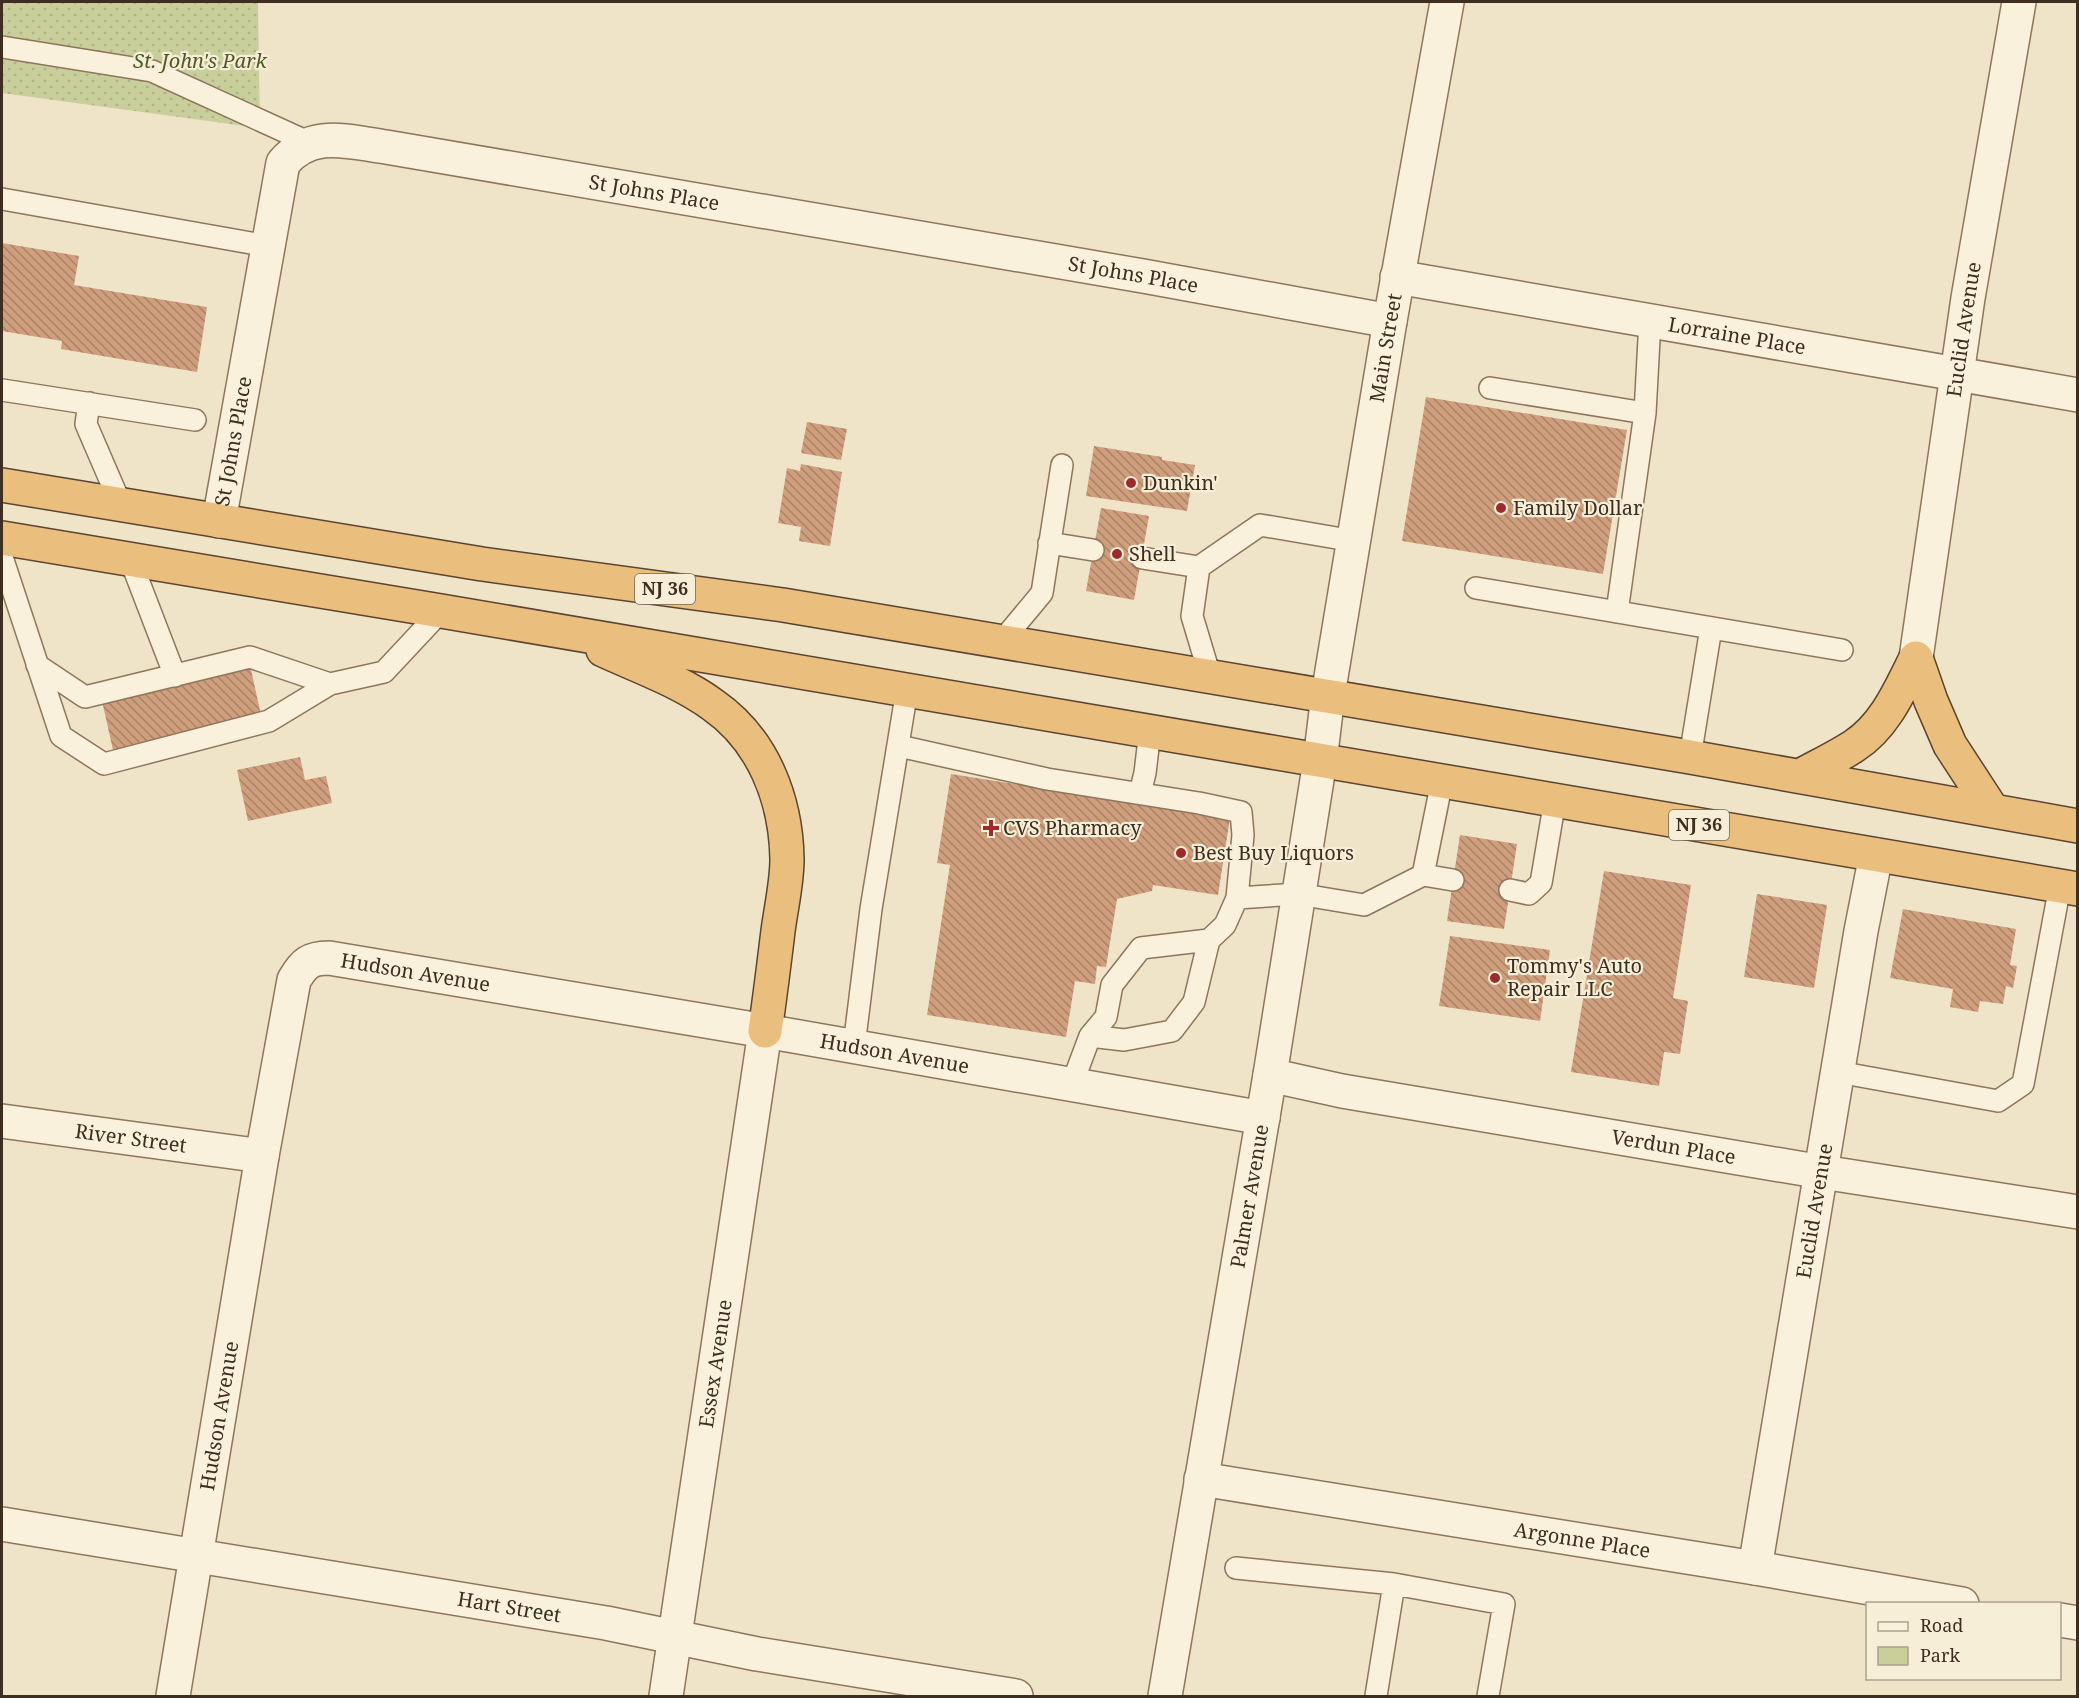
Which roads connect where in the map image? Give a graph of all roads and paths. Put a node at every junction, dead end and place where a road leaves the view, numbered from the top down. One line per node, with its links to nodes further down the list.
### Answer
1 (1447, 2): 7 (street, Main Street)
2 (2019, 2): 10 (street, Euclid Avenue)
3 (2, 47): 4 (lane)
4 (310, 143): 6 (street, St Johns Place); 8 (street, St Johns Place)
5 (2, 199): 6 (lane)
6 (267, 246): 20 (street, St Johns Place)
7 (1397, 277): 8 (street, Main Street); 9 (street, Lorraine Place)
8 (1390, 321): 22 (street, Main Street)
9 (1650, 321): 10 (street, Lorraine Place); 15 (lane)
10 (1958, 375): 13 (street, Lorraine Place); 36 (street, Euclid Avenue)
11 (1490, 388): 15 (lane)
12 (2, 390): 14 (lane)
13 (2078, 395)
14 (89, 404): 16 (lane); 19 (lane)
15 (1645, 413): 31 (lane)
16 (195, 420)
17 (1062, 465): 23 (lane)
18 (2, 484): 19 (highway, NJ 36)
19 (121, 505): 20 (highway, NJ 36)
20 (219, 521): 34 (highway, NJ 36)
21 (2, 538): 27 (highway, NJ 36)
22 (1354, 541): 28 (lane); 42 (street, Main Street)
23 (1049, 543): 24 (lane); 34 (lane)
24 (1093, 550)
25 (2, 557): 37 (lane)
26 (1142, 558): 28 (lane)
27 (130, 559): 30 (highway, NJ 36); 38 (lane)
28 (1199, 567): 39 (lane)
29 (1476, 588): 31 (lane)
30 (441, 611): 33 (highway, NJ 36); 40 (lane)
31 (1617, 612): 32 (lane)
32 (1711, 628): 35 (lane); 45 (lane)
33 (561, 631): 41 (highway, NJ 36); 61 (highway)
34 (1002, 641): 39 (highway, NJ 36)
35 (1842, 650)
36 (1916, 658): 47 (highway); 51 (highway)
37 (37, 665): 38 (lane); 40 (lane)
38 (175, 676): 40 (lane)
39 (1210, 676): 42 (highway, NJ 36)
40 (330, 684)
41 (907, 690): 43 (highway, NJ 36); 44 (lane)
42 (1328, 695): 45 (highway, NJ 36); 46 (street, Palmer Avenue)
43 (1150, 731): 46 (highway, NJ 36); 49 (lane)
44 (899, 746): 49 (lane); 63 (lane)
45 (1690, 757): 47 (highway, NJ 36)
46 (1320, 761): 48 (highway, NJ 36); 58 (street, Palmer Avenue)
47 (1800, 776): 51 (highway, NJ 36)
48 (1442, 781): 50 (highway, NJ 36); 54 (lane)
49 (1140, 793): 59 (lane)
50 (1555, 800): 53 (highway, NJ 36); 57 (lane)
51 (1993, 811): 52 (highway, NJ 36)
52 (2078, 826)
53 (1876, 855): 56 (highway, NJ 36); 64 (street, Euclid Avenue)
54 (1423, 875): 55 (lane); 58 (lane)
55 (1454, 880)
56 (2068, 887): 64 (lane)
57 (1510, 890)
58 (1298, 894): 59 (lane); 65 (street, Palmer Avenue)
59 (1237, 898): 60 (lane)
60 (1209, 940): 62 (lane); 62 (lane)
61 (765, 1030): 63 (street, Hudson Avenue); 69 (street, Hudson Avenue); 81 (street, Essex Avenue)
62 (1089, 1036): 66 (lane)
63 (854, 1046): 66 (street, Hudson Avenue)
64 (1838, 1072): 70 (street, Euclid Avenue)
65 (1270, 1075): 67 (street, Palmer Avenue); 70 (street, Verdun Place)
66 (1072, 1084): 67 (street, Hudson Avenue)
67 (1263, 1118): 72 (street, Palmer Avenue)
68 (2, 1121): 69 (street, River Street)
69 (262, 1156): 74 (street, Hudson Avenue)
70 (1822, 1172): 71 (street, Verdun Place); 76 (street, Euclid Avenue)
71 (2078, 1212)
72 (1201, 1479): 76 (street, Argonne Place); 85 (street, Palmer Avenue)
73 (2, 1524): 74 (street, Hart Street)
74 (196, 1555): 81 (street, Hart Street); 82 (street, Hudson Avenue)
75 (1236, 1568): 77 (lane)
76 (1755, 1568): 78 (street, Argonne Place)
77 (1394, 1584): 86 (lane); 87 (lane)
78 (1950, 1602)
79 (2061, 1620): 80 (street)
80 (2078, 1623)
81 (675, 1637): 83 (street, Essex Avenue); 84 (street, Hart Street)
82 (173, 1696)
83 (666, 1696)
84 (1017, 1696)
85 (1165, 1696)
86 (1376, 1696)
87 (1488, 1696)

